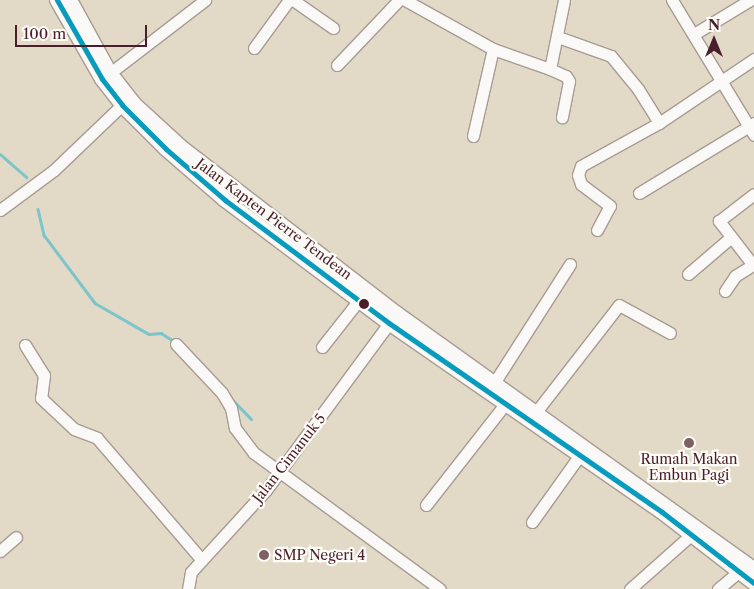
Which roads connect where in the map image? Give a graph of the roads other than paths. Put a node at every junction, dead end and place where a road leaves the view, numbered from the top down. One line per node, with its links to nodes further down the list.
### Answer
1 (57, 0): 21 (main road, Jalan Kapten Pierre Tendean)
2 (70, 0): 19 (main road, Jalan Kapten Pierre Tendean)
3 (289, 0): 14 (street)
4 (293, 0): 11 (street)
5 (398, 0): 17 (street)
6 (405, 0): 15 (street)
7 (672, 0): 12 (street)
8 (750, 0): 12 (street)
9 (562, 1): 13 (street)
10 (203, 2): 19 (street)
11 (333, 28)
12 (694, 34): 20 (street)
13 (558, 37): 18 (street); 23 (street)
14 (254, 48)
15 (493, 49): 18 (street); 25 (street)
16 (754, 59): 20 (street)
17 (337, 65)
18 (550, 69): 22 (street)
19 (110, 73): 30 (main road, Jalan Kapten Pierre Tendean)
20 (719, 80): 23 (street); 24 (street)
21 (122, 105): 28 (street); 32 (main road, Jalan Kapten Pierre Tendean)
22 (562, 116)
23 (659, 123): 29 (street)
24 (752, 128): 26 (street)
25 (473, 136)
26 (639, 193)
27 (754, 194): 31 (street)
28 (2, 205)
29 (597, 230)
30 (295, 233): 32 (main road); 38 (main road, Jalan Kapten Pierre Tendean)
31 (730, 238): 34 (street); 35 (street)
32 (286, 245): 37 (main road, Jalan Kapten Pierre Tendean)
33 (570, 264): 43 (street)
34 (754, 264): 36 (street)
35 (688, 274)
36 (725, 291)
37 (359, 300): 38 (main road, Jalan Kapten Pierre Tendean); 42 (street)
38 (393, 318): 43 (main road); 44 (main road); 47 (street, Jalan Cimanuk 5)
39 (670, 334): 45 (street)
40 (176, 344): 47 (street)
41 (25, 345): 53 (street)
42 (322, 347)
43 (494, 382): 44 (main road)
44 (509, 400): 45 (main road); 46 (main road); 48 (street)
45 (536, 412): 54 (main road)
46 (580, 455): 49 (street); 50 (main road)
47 (278, 474): 53 (street, Jalan Cimanuk 5); 58 (street)
48 (426, 505)
49 (532, 522)
50 (692, 534): 55 (main road); 59 (street)
51 (16, 537): 52 (street)
52 (0, 551)
53 (202, 560): 57 (street, Jalan Cimanuk 5)
54 (754, 569)
55 (738, 572): 56 (main road); 60 (street)
56 (754, 583)
57 (188, 589)
58 (440, 589)
59 (630, 589)
60 (718, 589)

